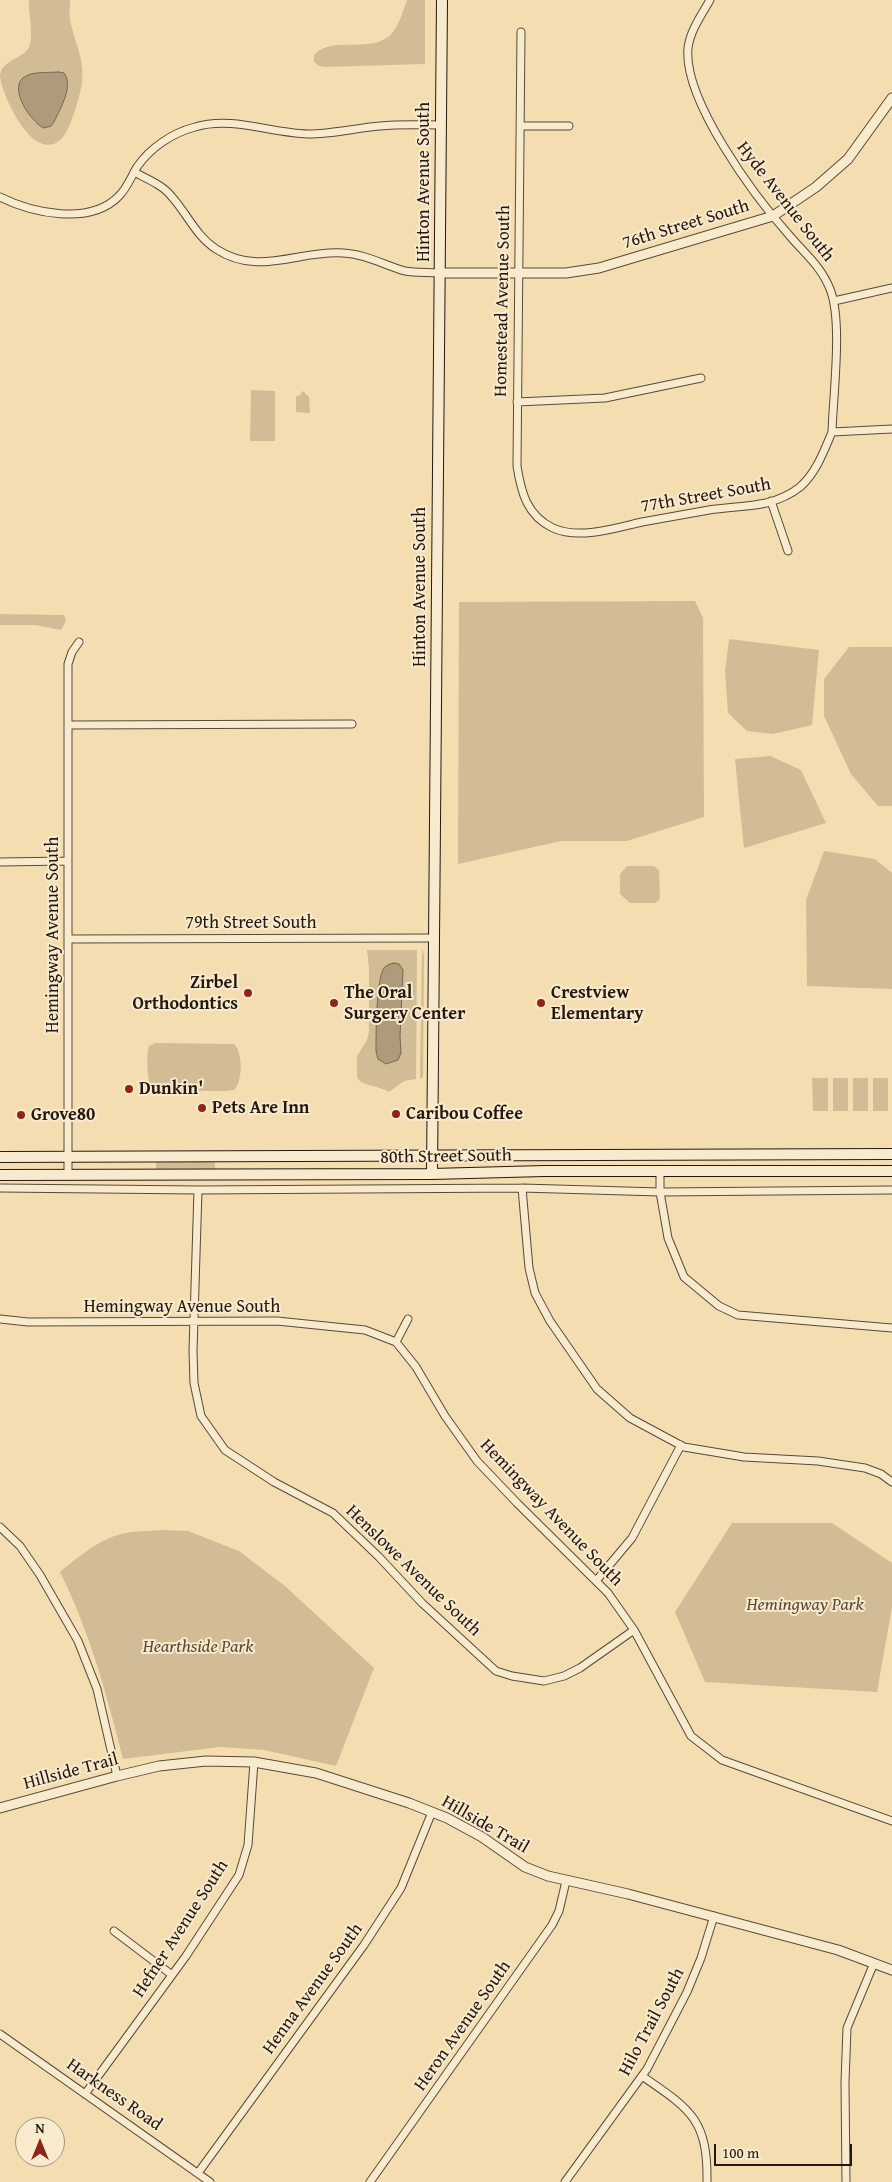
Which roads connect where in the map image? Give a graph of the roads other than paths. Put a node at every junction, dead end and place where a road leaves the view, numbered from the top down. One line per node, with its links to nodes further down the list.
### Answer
1 (442, 0): 5 (main road, Hinton Avenue South)
2 (710, 0): 10 (street, Hyde Avenue South)
3 (521, 32): 6 (street, Homestead Avenue South)
4 (892, 98): 10 (street, 76th Street South)
5 (441, 125): 8 (street); 11 (main road, Hinton Avenue South)
6 (521, 126): 7 (street); 12 (street, Homestead Avenue South)
7 (569, 126)
8 (134, 172): 9 (street); 11 (street)
9 (0, 197)
10 (773, 216): 12 (street, 76th Street South); 14 (street, Hyde Avenue South)
11 (439, 272): 12 (street, 76th Street South); 27 (main road, Hinton Avenue South)
12 (518, 274): 16 (street, Homestead Avenue South)
13 (892, 288): 14 (street)
14 (834, 302): 18 (street, Hyde Avenue South)
15 (702, 378): 16 (street)
16 (517, 402): 20 (street, Homestead Avenue South)
17 (892, 429): 18 (street)
18 (832, 432): 19 (street, 77th Street South)
19 (771, 501): 20 (street, 77th Street South); 21 (street)
20 (580, 532)
21 (788, 551)
22 (80, 642): 23 (street, Hemingway Avenue South)
23 (68, 724): 24 (street); 25 (street, Hemingway Avenue South)
24 (352, 724)
25 (68, 861): 26 (street); 28 (street, Hemingway Avenue South)
26 (0, 862)
27 (434, 938): 28 (street, 79th Street South); 30 (main road, Hinton Avenue South)
28 (68, 939): 32 (street, Hemingway Avenue South)
29 (892, 1154): 30 (main road, 80th Street South)
30 (432, 1156): 32 (main road, 80th Street South); 36 (main road, Hinton Avenue South)
31 (0, 1157): 32 (main road, 80th Street South)
32 (68, 1157): 35 (street, Hemingway Avenue South)
33 (660, 1171): 34 (main road, 80th Street South); 36 (main road, 80th Street South); 42 (street)
34 (892, 1171)
35 (68, 1174): 36 (main road, 80th Street South); 37 (main road, 80th Street South)
36 (432, 1174)
37 (0, 1175)
38 (0, 1188): 40 (street, 80th Street South)
39 (522, 1188): 40 (street, 80th Street South); 42 (street, 80th Street South); 48 (street)
40 (198, 1190): 45 (street, Henslowe Avenue South)
41 (892, 1190): 42 (street, 80th Street South)
42 (660, 1192): 46 (street)
43 (0, 1319): 45 (street, Hemingway Avenue South)
44 (408, 1319): 47 (street)
45 (195, 1321): 47 (street, Hemingway Avenue South); 52 (street, Henslowe Avenue South)
46 (892, 1328)
47 (396, 1342): 51 (street, Hemingway Avenue South)
48 (681, 1445): 49 (street); 51 (street)
49 (892, 1482)
50 (0, 1527): 54 (street)
51 (596, 1581): 52 (street, Hemingway Avenue South)
52 (634, 1630): 57 (street, Hemingway Avenue South)
53 (254, 1762): 54 (street, Hillside Trail); 56 (street, Hillside Trail); 63 (street, Hefner Avenue South)
54 (117, 1776): 55 (street, Hillside Trail)
55 (0, 1808)
56 (432, 1812): 58 (street, Hillside Trail); 67 (street, Henna Avenue South)
57 (892, 1821)
58 (566, 1881): 59 (street, Hillside Trail); 69 (street, Heron Avenue South)
59 (714, 1916): 61 (street, Hillside Trail); 65 (street, Hilo Trail South)
60 (114, 1931): 63 (street)
61 (874, 1963): 62 (street, Hillside Trail); 72 (street)
62 (892, 1970)
63 (172, 1975): 66 (street, Hefner Avenue South)
64 (0, 2034): 66 (street, Harkness Road)
65 (642, 2076): 70 (street, Hilo Trail South); 71 (street)
66 (85, 2094): 67 (street, Harkness Road)
67 (198, 2172): 68 (street, Harkness Road)
68 (210, 2182)
69 (370, 2182)
70 (565, 2182)
71 (707, 2182)
72 (846, 2182)

